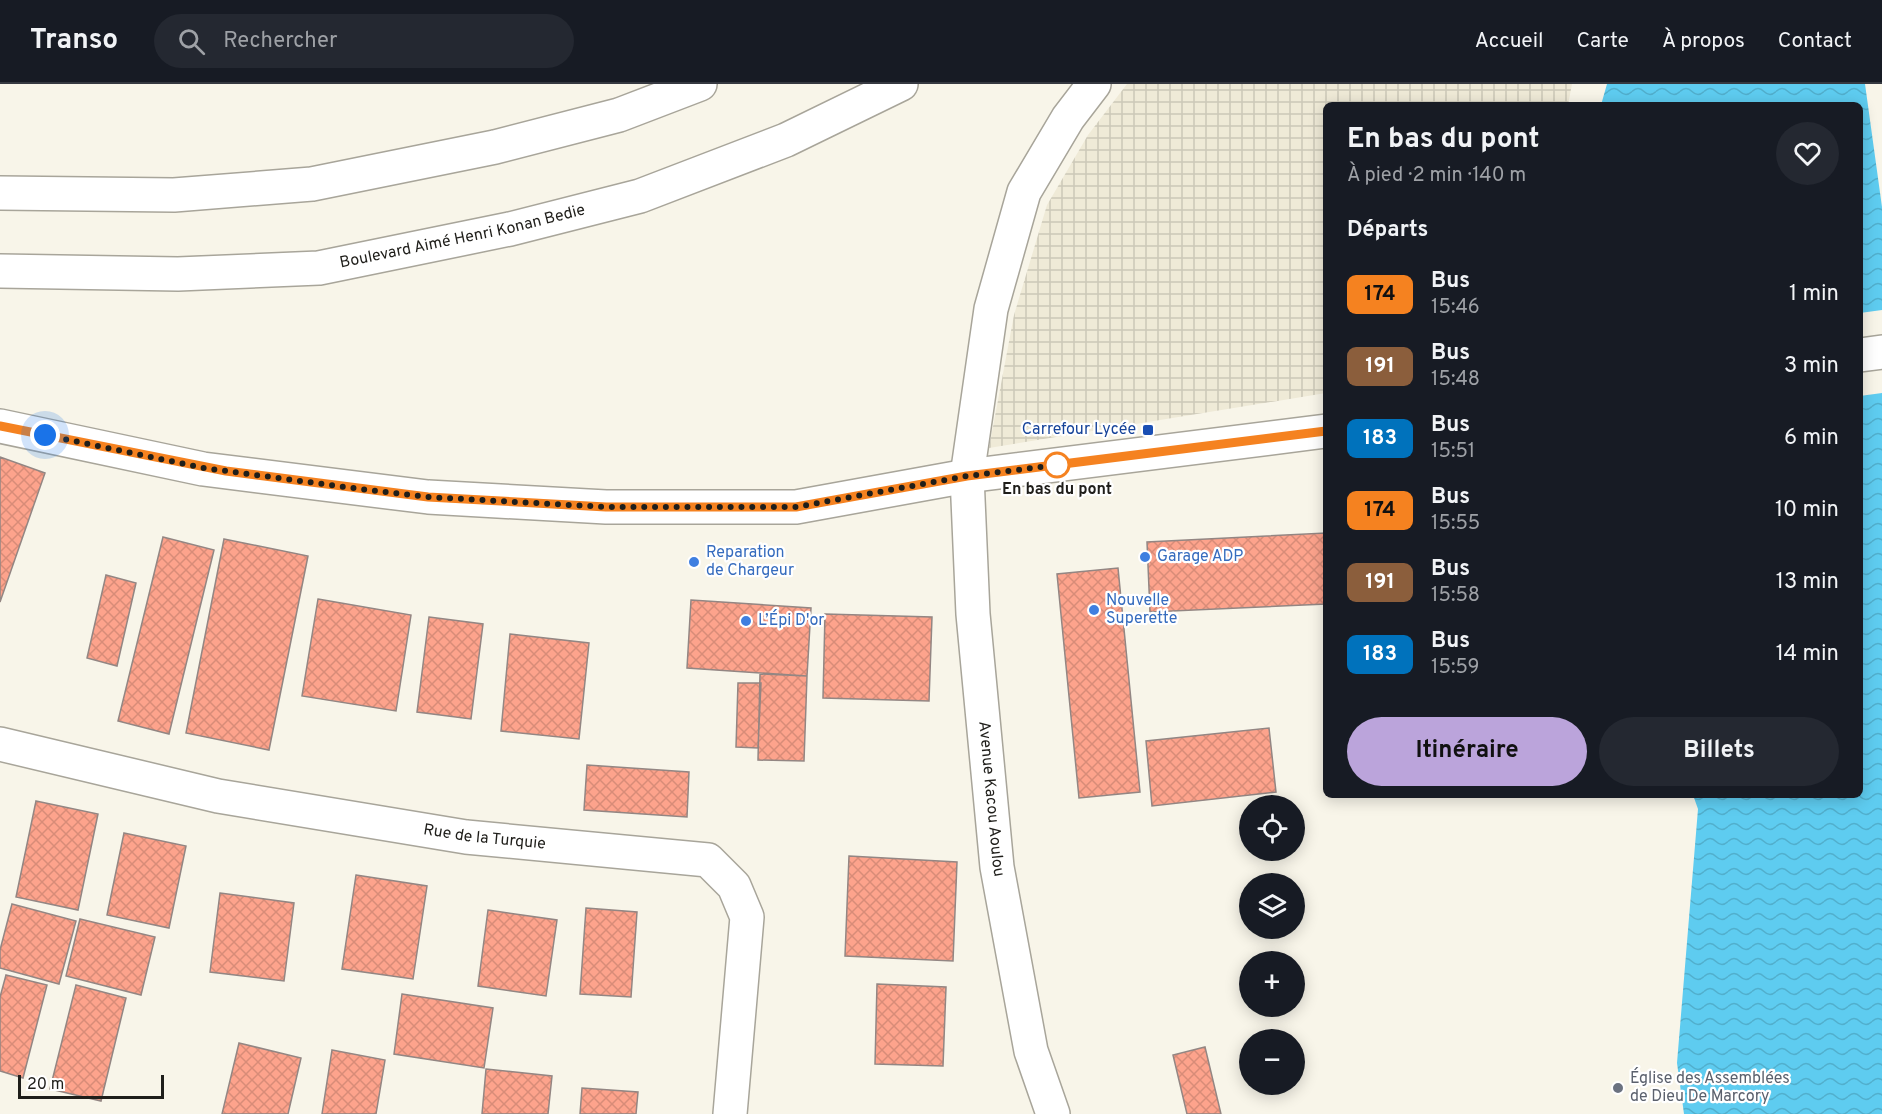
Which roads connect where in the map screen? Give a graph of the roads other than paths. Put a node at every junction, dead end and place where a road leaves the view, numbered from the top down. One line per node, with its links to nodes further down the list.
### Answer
1 (700, 84): 4 (main road)
2 (901, 84): 5 (main road, Boulevard Aimé Henri Konan Bedie)
3 (1094, 84): 10 (main road, Avenue Kacou Aoulou)
4 (6, 193)
5 (4, 272)
6 (1882, 352): 7 (main road)
7 (1863, 355)
8 (0, 426): 10 (main road)
9 (1323, 431): 10 (main road)
10 (967, 476): 13 (main road, Avenue Kacou Aoulou)
11 (0, 744): 12 (main road, Rue de la Turquie)
12 (730, 1114)
13 (1053, 1114)

